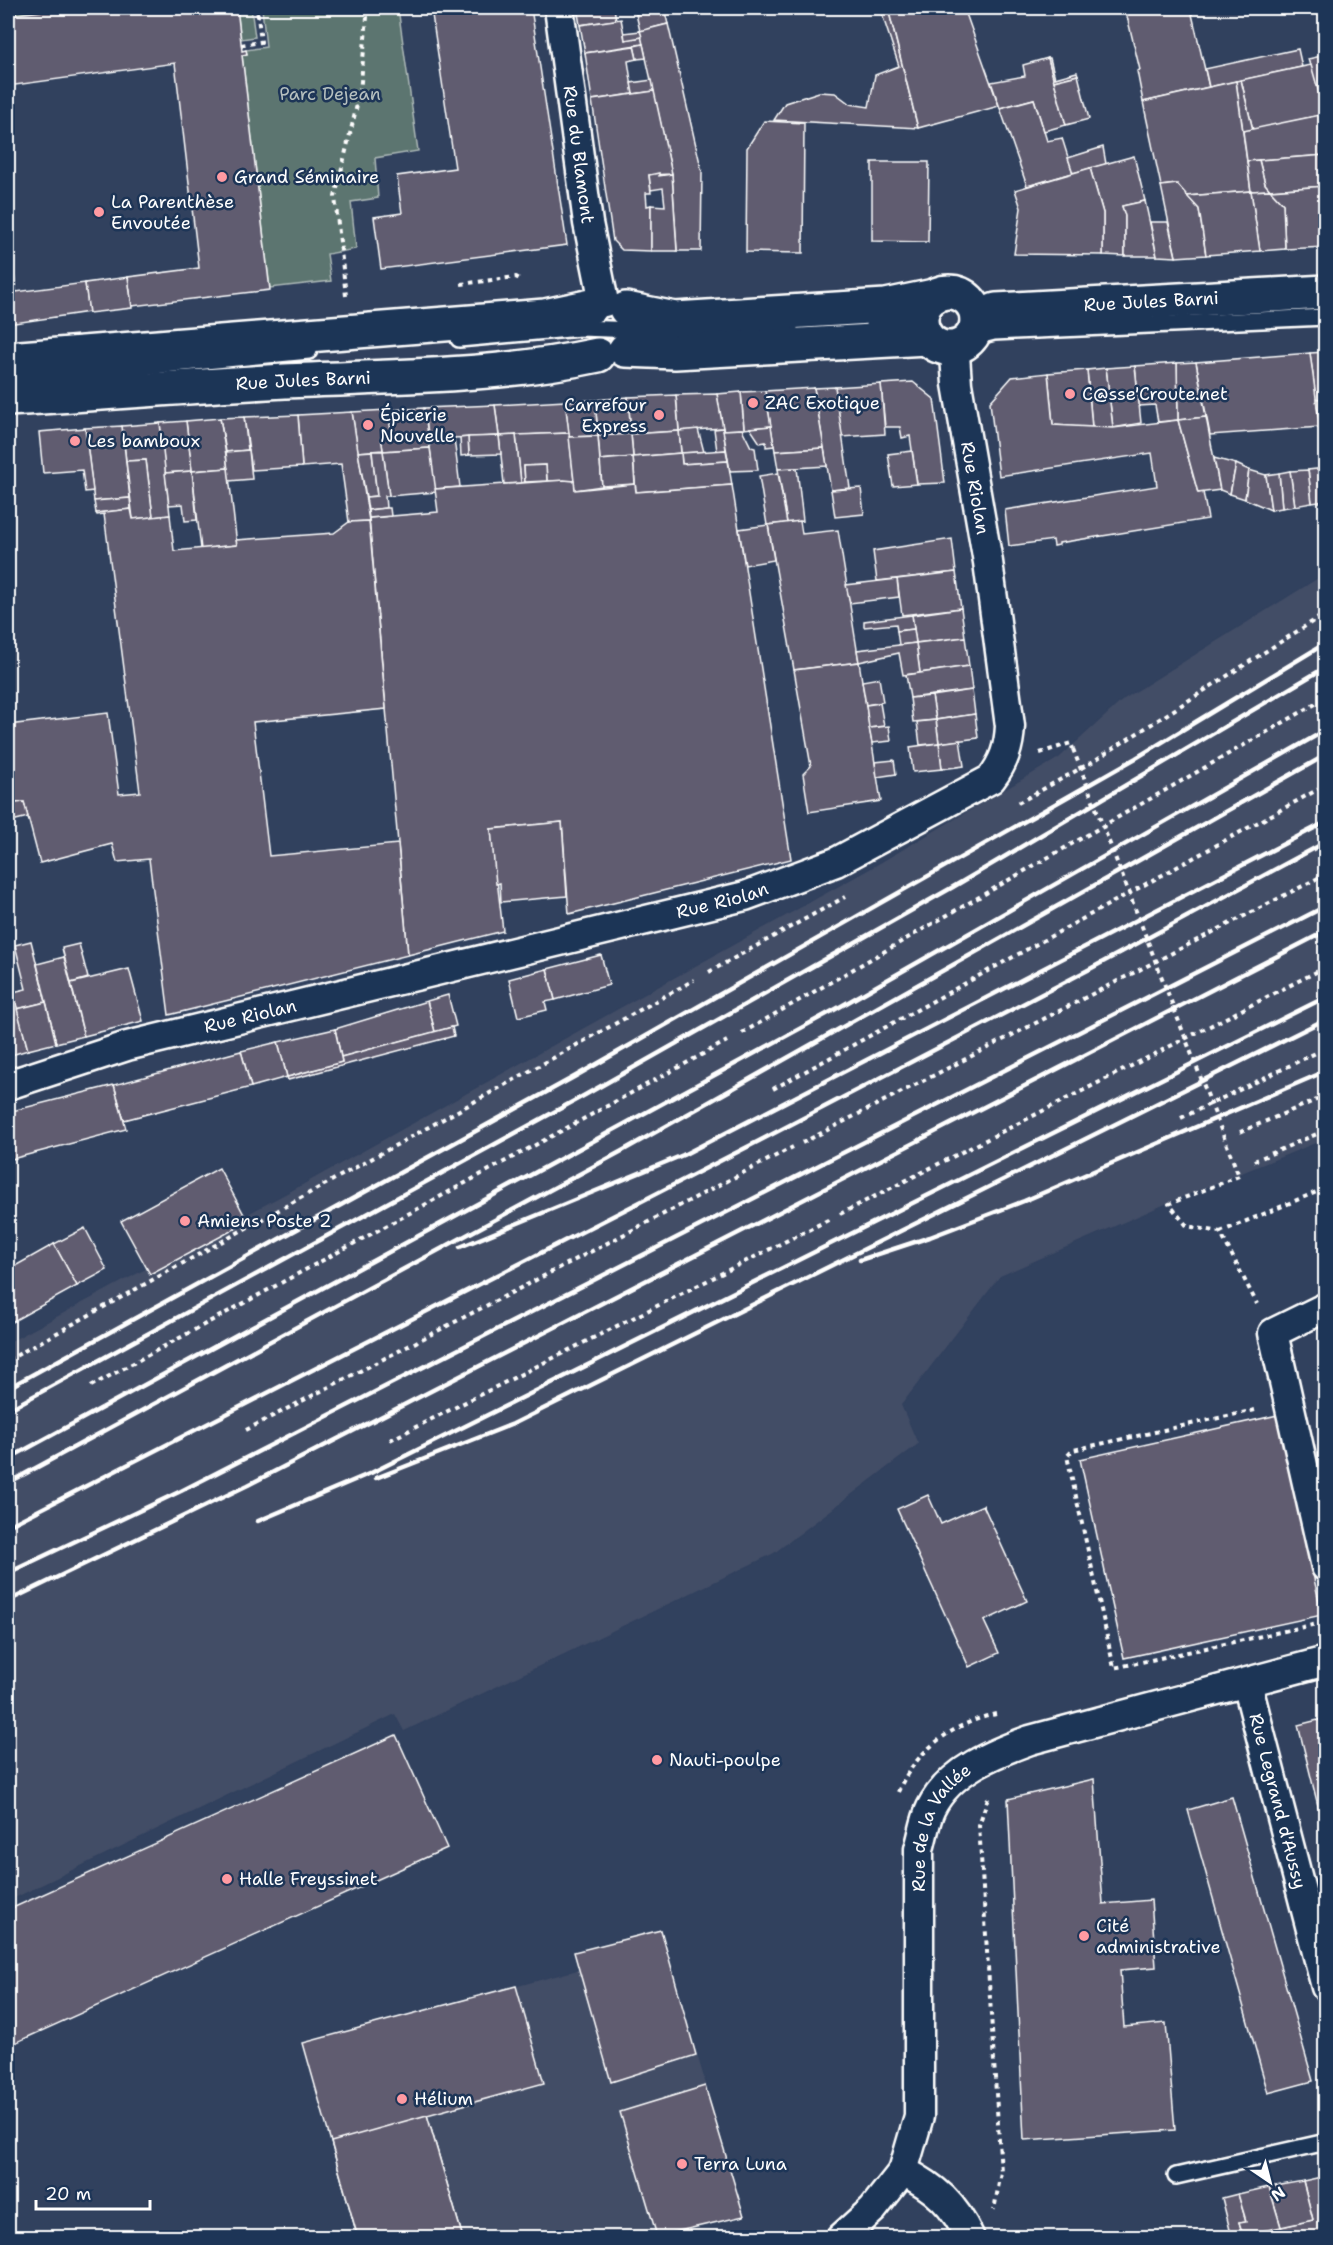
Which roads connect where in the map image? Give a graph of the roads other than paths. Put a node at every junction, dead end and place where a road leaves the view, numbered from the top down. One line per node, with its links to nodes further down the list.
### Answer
1 (559, 8): 6 (street, Rue du Blamont)
2 (1326, 292): 8 (main road, Rue Jules Barni)
3 (1326, 317): 8 (lane)
4 (927, 320): 5 (lane); 6 (main road, Rue Jules Barni); 8 (main road); 8 (main road, Rue Jules Barni)
5 (862, 325)
6 (608, 326): 7 (lane); 9 (main road, Rue Jules Barni); 12 (main road, Rue Jules Barni)
7 (804, 328)
8 (969, 334): 13 (street, Rue Riolan)
9 (335, 344): 10 (main road, Rue Jules Barni); 11 (lane)
10 (8, 359)
11 (8, 380)
12 (8, 399)
13 (8, 1084)
14 (1326, 1307): 15 (street)
15 (1326, 1567)
16 (1326, 1661): 17 (street, Rue de la Vallée)
17 (1246, 1683): 18 (street, Rue Legrand d'Aussy); 20 (street, Rue de la Vallée)
18 (1326, 1987)
19 (1326, 2142): 21 (lane)
20 (903, 2171): 22 (street, Rue de la Vallée); 23 (street)
21 (1176, 2176)
22 (829, 2232)
23 (970, 2238)

